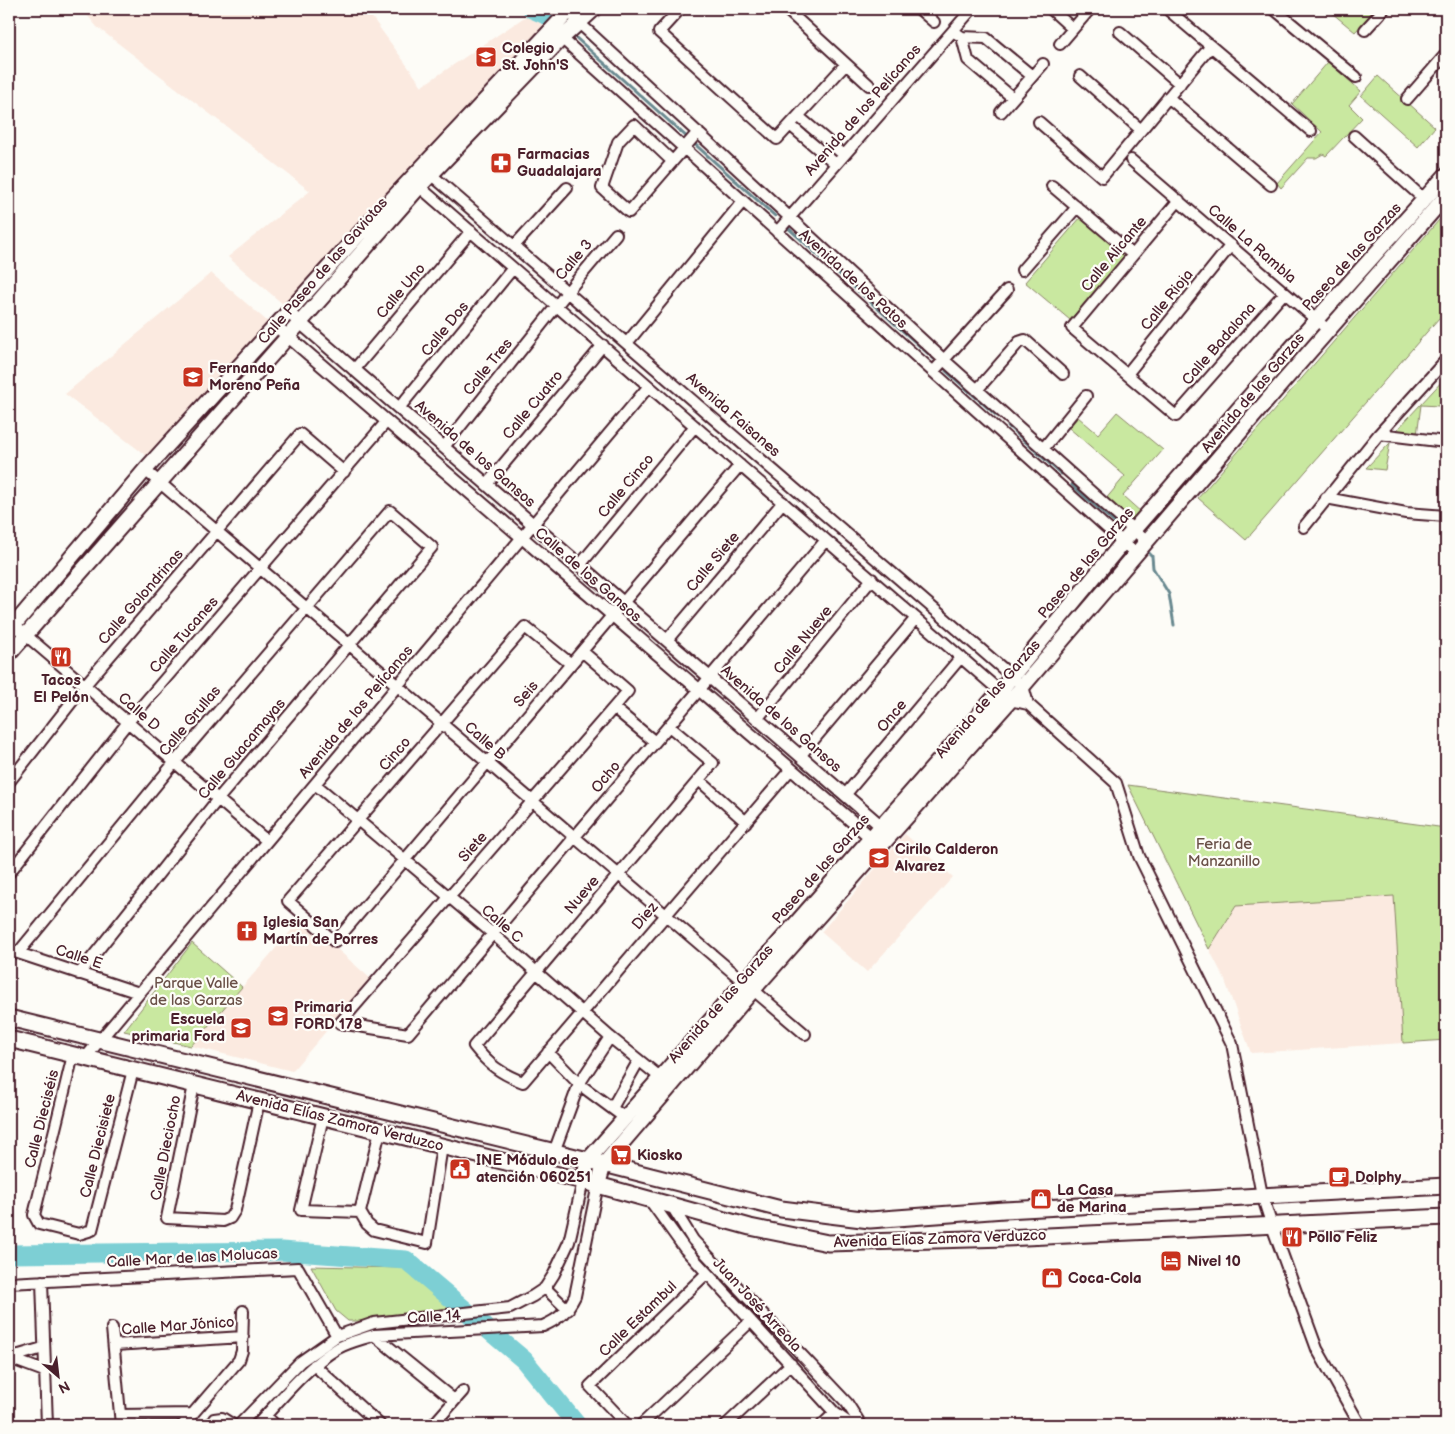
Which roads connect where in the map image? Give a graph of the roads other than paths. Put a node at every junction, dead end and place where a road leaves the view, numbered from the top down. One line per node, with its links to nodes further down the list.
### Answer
1 (594, 9): 12 (main road, Calle Paseo de las Gaviotas)
2 (680, 9): 37 (street)
3 (786, 9): 24 (street)
4 (919, 9): 13 (street)
5 (972, 9): 17 (street, Avenida de los Pelícanos)
6 (1051, 9): 15 (street)
7 (1090, 9): 15 (street)
8 (1167, 9): 22 (street)
9 (1274, 9): 28 (street)
10 (1384, 9): 16 (street)
11 (569, 10): 12 (street, Avenida de los Patos); 14 (main road, Calle Paseo de las Gaviotas)
12 (579, 22): 20 (main road, Calle Paseo de las Gaviotas); 40 (street, Avenida de los Patos)
13 (934, 22)
14 (550, 28): 20 (street, Avenida de los Patos); 47 (main road, Calle Paseo de las Gaviotas)
15 (1073, 29): 21 (street)
16 (1365, 30)
17 (953, 31): 19 (street); 43 (street, Avenida de los Pelícanos)
18 (1120, 32): 29 (street)
19 (962, 37): 26 (street); 32 (street)
20 (562, 38): 42 (street, Avenida de los Patos); 47 (main road, Calle Paseo de las Gaviotas)
21 (1060, 44)
22 (1211, 46): 29 (street); 39 (street)
23 (1446, 54): 33 (street)
24 (846, 64): 30 (street); 35 (street)
25 (1042, 64): 26 (street)
26 (1032, 76): 32 (street)
27 (1080, 76): 38 (street)
28 (1356, 77)
29 (1180, 84): 31 (street)
30 (869, 85)
31 (1168, 97): 38 (street); 50 (street)
32 (1013, 98): 34 (street)
33 (1407, 99)
34 (1001, 112)
35 (798, 116): 37 (street); 43 (street)
36 (1039, 122): 38 (street)
37 (790, 125): 46 (street)
38 (1141, 130)
39 (1310, 131)
40 (698, 132): 42 (street); 58 (street, Avenida de los Patos)
41 (1354, 136): 55 (street)
42 (684, 148): 44 (street); 56 (street, Avenida de los Patos)
43 (844, 155): 46 (street, Avenida de los Pelícanos)
44 (672, 160): 44 (street)
45 (1131, 160): 54 (street, Calle La Rambla)
46 (836, 164): 58 (street, Avenida de los Pelícanos)
47 (427, 170): 49 (main road, Calle Paseo de las Gaviotas); 63 (street, Avenida Faisanes)
48 (1446, 175): 55 (main road, Paseo de las Garzas)
49 (415, 183): 59 (street); 71 (main road, Calle Paseo de las Gaviotas); 73 (main road, Calle Paseo de las Gaviotas)
50 (1271, 185)
51 (1052, 186): 57 (street)
52 (567, 188): 63 (street)
53 (1446, 196): 75 (main road, Avenida de las Garzas)
54 (1179, 200): 62 (street, Calle La Rambla); 64 (street, Calle Alicante)
55 (1425, 200): 72 (main road, Paseo de las Garzas)
56 (743, 201): 60 (street, Avenida de los Patos); 77 (street)
57 (1077, 207): 64 (street); 66 (street)
58 (790, 217): 60 (street, Avenida de los Pelícanos); 79 (street, Avenida de los Patos)
59 (471, 231): 65 (street); 81 (street, Calle Uno)
60 (777, 232): 83 (street, Avenida de los Patos)
61 (616, 234): 68 (street, Calle 3)
62 (1231, 245): 69 (street, Calle La Rambla); 85 (street, Calle Rioja)
63 (514, 246): 68 (street, Avenida Faisanes)
64 (1133, 255): 85 (street, Calle Alicante)
65 (513, 268): 70 (street); 89 (street, Calle Dos)
66 (1022, 270)
67 (1007, 290): 79 (street)
68 (567, 292): 70 (street, Calle 3); 77 (street, Avenida Faisanes)
69 (1284, 292): 72 (street, Calle La Rambla); 85 (street, Calle Badalona)
70 (557, 306): 78 (street); 94 (street, Calle Tres)
71 (288, 313): 73 (street, Avenida de los Gansos); 74 (main road, Calle Paseo de las Gaviotas)
72 (1316, 320): 75 (street, Calle La Rambla); 107 (main road, Paseo de las Garzas)
73 (300, 323): 76 (main road, Calle Paseo de las Gaviotas); 81 (street, Avenida de los Gansos)
74 (276, 326): 76 (street, Calle de los Gansos); 97 (main road, Calle Paseo de las Gaviotas)
75 (1328, 330): 110 (main road, Avenida de las Garzas)
76 (288, 336): 90 (street, Calle de los Gansos); 99 (main road, Calle Paseo de las Gaviotas)
77 (627, 343): 129 (street, Avenida Faisanes)
78 (602, 345): 86 (street); 100 (street, Calle Cuatro)
79 (944, 360): 83 (street); 87 (street, Avenida de los Patos)
80 (1446, 360): 82 (street)
81 (354, 370): 89 (street, Avenida de los Gansos)
82 (1442, 370): 92 (street)
83 (933, 372): 111 (street, Avenida de los Patos)
84 (1063, 374): 87 (street)
85 (1127, 374)
86 (649, 386): 91 (street); 104 (street, Avenida de los Pelícanos)
87 (977, 390): 95 (street, Avenida de los Patos)
88 (1086, 396): 95 (street)
89 (399, 408): 94 (street, Avenida de los Gansos)
90 (387, 421): 98 (street, Calle Tucanes); 108 (street, Calle de los Gansos)
91 (696, 426): 96 (street); 114 (street, Calle Cinco)
92 (1379, 434): 93 (street); 101 (street)
93 (1446, 442)
94 (444, 447): 100 (street, Avenida de los Gansos)
95 (1044, 449): 107 (street, Avenida de los Patos)
96 (740, 465): 102 (street); 117 (street, Seis)
97 (145, 470): 99 (street, Calle B); 121 (main road, Calle Paseo de las Gaviotas)
98 (344, 472): 106 (street, Calle Golondrinas); 115 (street, Calle Tucanes)
99 (159, 481): 106 (street, Calle B); 122 (main road, Calle Paseo de las Gaviotas)
100 (487, 484): 104 (street, Avenida de los Gansos)
101 (1326, 498): 103 (street); 105 (street)
102 (783, 502): 109 (street); 123 (street, Calle Siete)
103 (1446, 516)
104 (533, 524): 108 (street, Avenida de los Pelícanos); 114 (street, Avenida de los Gansos)
105 (1304, 527)
106 (217, 531): 115 (street, Calle B); 131 (street, Calle Golondrinas)
107 (1134, 531): 110 (street, Avenida de los Patos); 111 (main road, Paseo de las Garzas)
108 (522, 538): 119 (street, Calle de los Gansos); 132 (street, Avenida de los Pelícanos)
109 (826, 540): 116 (street); 130 (street, Ocho)
110 (1146, 541): 113 (main road, Avenida de las Garzas)
111 (1123, 542): 113 (street, Avenida de los Patos); 129 (main road, Paseo de las Garzas)
112 (432, 547): 118 (street, Calle Grullas); 124 (street, Calle Guacamayas)
113 (1135, 553): 133 (main road, Avenida de las Garzas)
114 (580, 565): 117 (street, Avenida de los Gansos)
115 (262, 569): 118 (street, Calle B); 139 (street, Calle Tucanes)
116 (872, 579): 120 (street); 138 (street, Calle Nueve)
117 (624, 603): 119 (street, Seis); 123 (street, Avenida de los Gansos)
118 (306, 607): 124 (street, Calle B); 144 (street, Calle Grullas)
119 (612, 616): 125 (street, Seis); 134 (street, Calle de los Gansos)
120 (916, 618): 127 (street); 143 (street)
121 (11, 628): 122 (street, Calle D)
122 (26, 635): 126 (main road, Calle Paseo de las Gaviotas); 131 (street, Calle D)
123 (667, 640): 130 (street, Avenida de los Gansos)
124 (350, 645): 132 (street, Calle B); 151 (street, Calle Guacamayas)
125 (582, 651): 128 (street, Seis); 137 (street, Siete)
126 (9, 654)
127 (961, 657): 135 (street); 150 (street, Once)
128 (571, 664): 140 (street, Cinco); 145 (street, Seis)
129 (1012, 676): 133 (street, Avenida Faisanes); 135 (main road, Paseo de las Garzas)
130 (710, 678): 134 (street, Ocho); 138 (street, Avenida de los Gansos)
131 (85, 685): 139 (street, Calle D); 148 (street, Calle Golondrinas)
132 (397, 686): 140 (street, Calle B); 149 (street, Avenida de los Pelícanos)
133 (1023, 686): 135 (main road, Avenida de las Garzas); 136 (street)
134 (699, 690): 141 (street, Ocho); 146 (street, Calle de los Gansos)
135 (1005, 695): 136 (street); 155 (main road, Avenida de las Garzas)
136 (1028, 704): 198 (street)
137 (614, 708): 142 (street); 152 (street, Siete)
138 (757, 719): 143 (street, Avenida de los Gansos)
139 (128, 722): 144 (street, Calle D); 160 (street, Calle Tucanes)
140 (442, 724): 145 (street, Calle B); 153 (street, Cinco)
141 (669, 726): 142 (street, Ocho); 147 (street, Nueve)
142 (655, 742): 156 (street, Ocho)
143 (800, 756): 150 (street, Avenida de los Gansos)
144 (175, 762): 151 (street, Calle D); 166 (street, Calle Grullas)
145 (488, 763): 152 (street, Calle B); 159 (street, Seis)
146 (791, 769): 154 (street, Diez); 158 (street, Calle de los Gansos)
147 (699, 780): 154 (street); 161 (street, Nueve)
148 (9, 782)
149 (315, 784): 153 (street, Calle C); 157 (street, Avenida de los Pelícanos)
150 (845, 795): 155 (street, Avenida de los Gansos)
151 (218, 800): 157 (street, Calle D); 168 (street, Calle Guacamayas)
152 (533, 801): 156 (street, Calle B); 162 (street, Siete)
153 (358, 819): 159 (street, Calle C); 165 (street, Cinco)
154 (746, 822): 163 (street, Diez)
155 (886, 830): 158 (main road, Avenida de las Garzas)
156 (574, 837): 161 (street, Calle B); 164 (street, Ocho)
157 (267, 841): 170 (street, Avenida de los Pelícanos)
158 (876, 842): 169 (main road, Avenida de las Garzas)
159 (404, 860): 162 (street, Calle C); 165 (street, Seis)
160 (9, 873)
161 (618, 875): 163 (street, Calle B); 167 (street, Nueve)
162 (448, 898): 164 (street, Calle C); 173 (street, Siete)
163 (666, 915): 169 (street, Calle B); 171 (street, Diez)
164 (493, 934): 167 (street, Calle C); 173 (street, Ocho)
165 (335, 942)
166 (13, 952): 168 (street, Calle E)
167 (536, 973): 171 (street, Calle C); 183 (street, Nueve)
168 (79, 974): 170 (street, Calle E)
169 (748, 986): 174 (street, Calle B); 182 (main road, Avenida de las Garzas)
170 (139, 994): 177 (street, Avenida de los Pelícanos)
171 (583, 1012): 175 (street, Calle C); 178 (street, Diez)
172 (9, 1018): 177 (main road, Avenida Elías Zamora Verduzco)
173 (408, 1034)
174 (805, 1034)
175 (610, 1037): 180 (street, Calle C); 184 (street)
176 (9, 1038): 179 (main road, Avenida Elías Zamora Verduzco)
177 (101, 1039): 179 (street, Avenida de los Pelícanos); 192 (main road, Avenida Elías Zamora Verduzco)
178 (548, 1052): 183 (street, Diez); 184 (street)
179 (79, 1056): 181 (main road, Avenida Elías Zamora Verduzco); 204 (street, Calle Dieciséis)
180 (640, 1060): 182 (street, Calle C); 187 (street)
181 (133, 1070): 185 (main road, Avenida Elías Zamora Verduzco); 204 (street, Calle Diecisiete)
182 (666, 1081): 189 (main road); 194 (main road, Avenida de las Garzas)
183 (523, 1082)
184 (579, 1084): 187 (street); 192 (street)
185 (194, 1085): 186 (main road, Avenida Elías Zamora Verduzco); 186 (street, Calle Dieciocho)
186 (260, 1101): 188 (main road, Avenida Elías Zamora Verduzco)
187 (612, 1108): 189 (street)
188 (323, 1117): 190 (main road, Avenida Elías Zamora Verduzco); 201 (street)
189 (625, 1118): 193 (main road)
190 (380, 1131): 191 (main road, Avenida Elías Zamora Verduzco); 201 (street)
191 (442, 1146): 195 (main road, Avenida Elías Zamora Verduzco); 201 (street)
192 (554, 1152): 193 (main road, Avenida Elías Zamora Verduzco)
193 (588, 1160): 194 (main road, Avenida Elías Zamora Verduzco); 195 (main road)
194 (604, 1164): 196 (main road, Avenida de las Garzas); 198 (main road, Avenida Elías Zamora Verduzco)
195 (583, 1181): 196 (main road, Avenida Elías Zamora Verduzco); 208 (street)
196 (598, 1184): 199 (main road, Avenida Elías Zamora Verduzco); 209 (street, Avenida de las Garzas)
197 (1446, 1186): 198 (main road, Avenida Elías Zamora Verduzco)
198 (1262, 1195): 203 (street)
199 (648, 1198): 200 (main road, Avenida Elías Zamora Verduzco); 205 (street, Juan José Arreola)
200 (670, 1203): 203 (main road, Avenida Elías Zamora Verduzco); 243 (street, Juan José Arreola)
201 (360, 1212)
202 (1446, 1217): 203 (main road, Avenida Elías Zamora Verduzco)
203 (1272, 1226): 244 (street)
204 (92, 1230)
205 (707, 1273): 211 (street, Juan José Arreola); 238 (street, Calle Estambul)
206 (42, 1281): 207 (street, Calle Mar de las Molucas); 214 (street, Calle Mar de las Molucas); 217 (street)
207 (9, 1283)
208 (545, 1288): 209 (street); 214 (street, Calle 14)
209 (568, 1310): 213 (street, Calle 14)
210 (243, 1312): 215 (street, Calle Mar Jónico)
211 (751, 1321): 219 (street, Juan José Arreola); 239 (street)
212 (112, 1328): 216 (street, Calle Mar Jónico)
213 (374, 1335): 220 (street, Calle 14); 223 (street)
214 (337, 1336): 233 (street, Calle 14)
215 (243, 1337): 216 (street, Calle Mar Jónico); 224 (street, Calle Mar Jónico)
216 (114, 1345): 228 (street, Calle Mar Jónico)
217 (43, 1348): 218 (street); 221 (street)
218 (9, 1358): 221 (street)
219 (791, 1364): 225 (street, Juan José Arreola); 240 (street)
220 (314, 1365): 227 (street, Calle 14); 236 (street)
221 (44, 1372): 230 (street)
222 (463, 1391): 223 (street)
223 (454, 1400): 237 (street)
224 (201, 1406): 226 (street, Calle Mar Jónico); 229 (street)
225 (835, 1413): 241 (street); 242 (street, Juan José Arreola)
226 (193, 1414): 228 (street); 231 (street, Calle Mar Jónico)
227 (266, 1416): 234 (street, Calle 14); 235 (street)
228 (121, 1420)
229 (213, 1422): 232 (street)
230 (47, 1425)
231 (183, 1425)
232 (233, 1425)
233 (239, 1425)
234 (257, 1425)
235 (275, 1425)
236 (380, 1425)
237 (433, 1425)
238 (627, 1425)
239 (641, 1425)
240 (726, 1425)
241 (822, 1425)
242 (852, 1425)
243 (861, 1425)
244 (1360, 1425)

